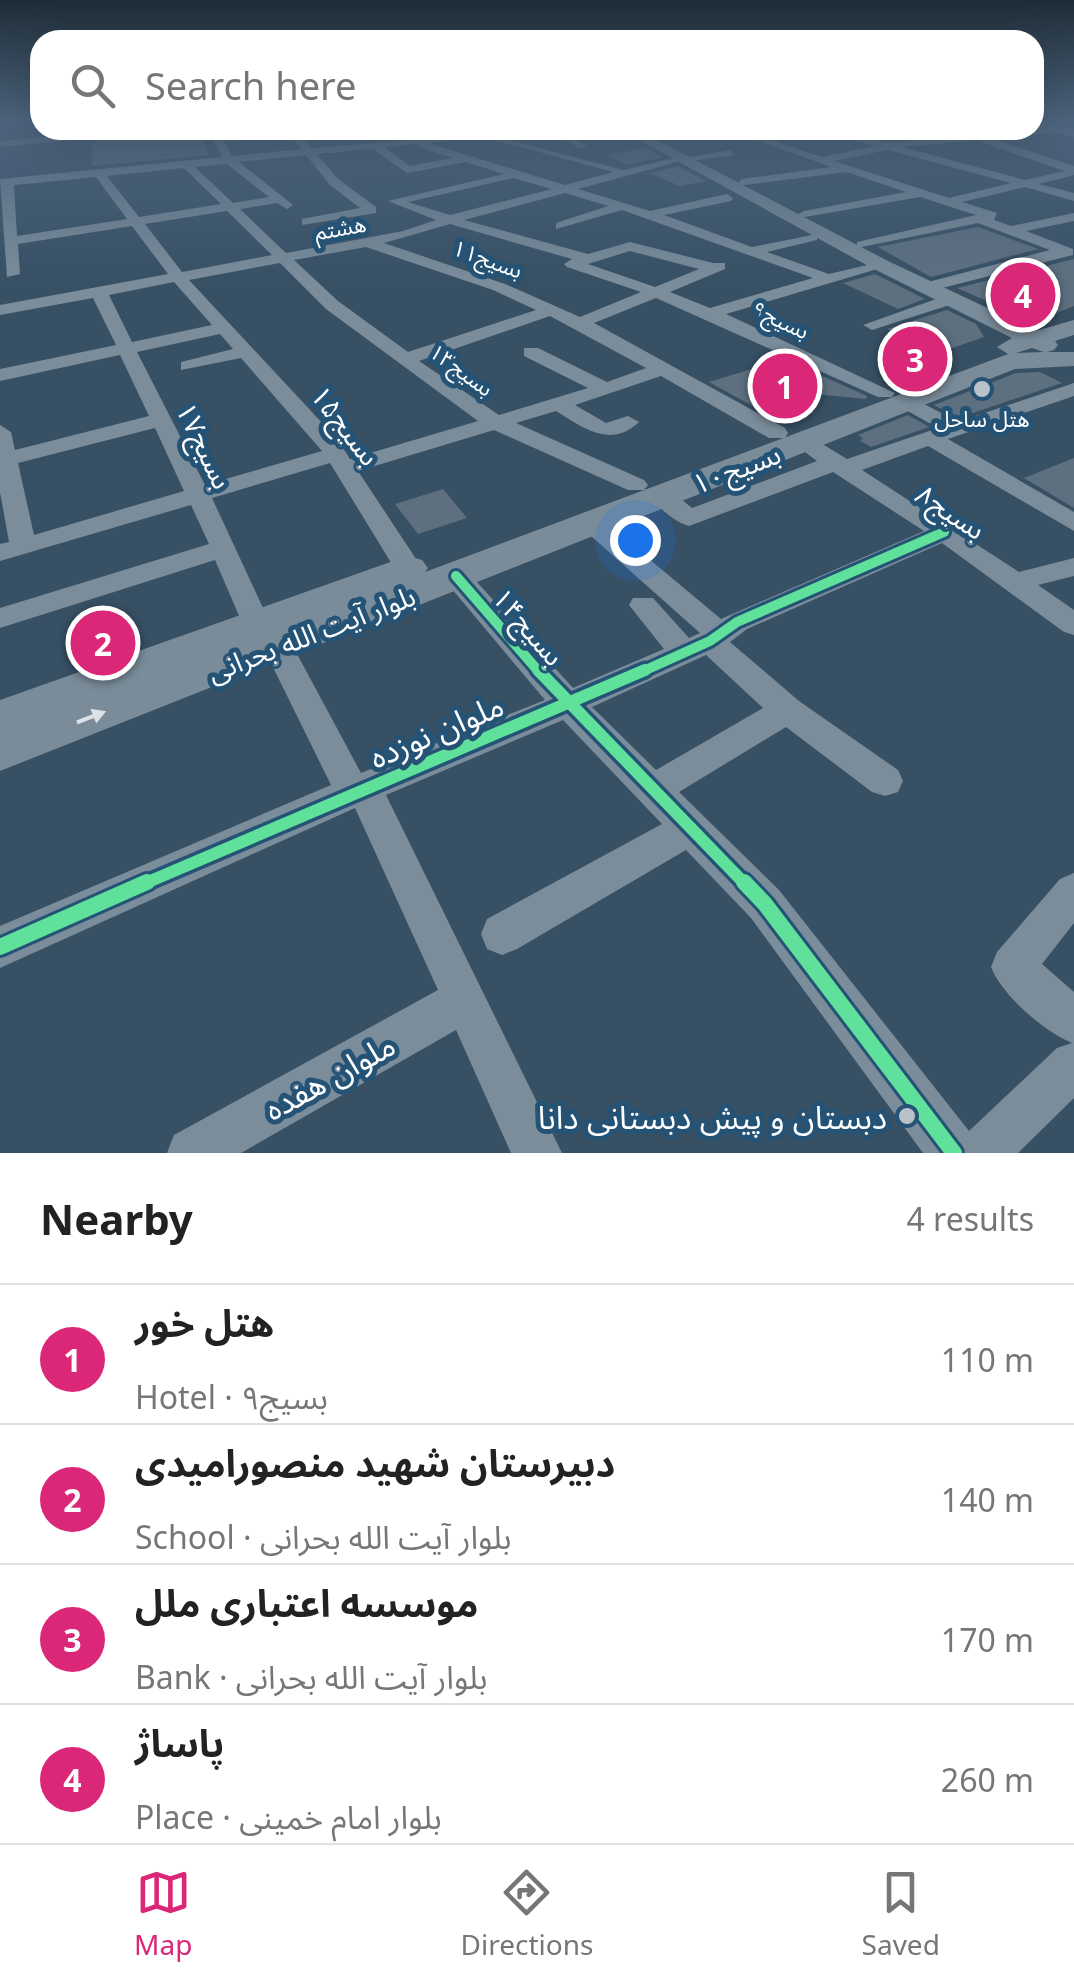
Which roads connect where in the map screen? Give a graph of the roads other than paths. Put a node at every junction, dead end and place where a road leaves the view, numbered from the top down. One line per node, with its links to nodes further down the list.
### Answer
1 (83, 175): 15 (street)
2 (92, 175): 33 (street, بسیج۱۵)
3 (197, 175): 26 (street, بسیج۱۳)
4 (248, 175): 21 (street)
5 (328, 175): 27 (street)
6 (514, 175): 22 (street)
7 (521, 175): 17 (street)
8 (612, 175): 17 (street, هشتم)
9 (715, 175): 18 (main road)
10 (729, 175): 44 (main road)
11 (816, 175): 18 (street)
12 (872, 175): 19 (street)
13 (993, 175): 16 (street)
14 (1058, 175): 16 (street)
15 (4, 183): 39 (street)
16 (1023, 183): 20 (street); 24 (street)
17 (564, 188): 25 (street); 32 (street, هشتم)
18 (734, 190): 28 (street); 29 (main road)
19 (921, 193): 23 (street); 24 (street)
20 (1074, 197)
21 (281, 199): 26 (street); 34 (street)
22 (394, 202): 27 (street); 32 (street)
23 (872, 202): 29 (street); 36 (street)
24 (948, 202): 30 (street)
25 (622, 206): 28 (street); 35 (street)
26 (231, 207): 33 (street); 45 (street, بسیج۱۳)
27 (368, 208): 34 (street)
28 (650, 214): 42 (street)
29 (804, 215): 44 (main road)
30 (986, 217): 36 (street); 37 (street)
31 (1074, 218): 37 (street)
32 (448, 220): 40 (street, هشتم); 46 (street)
33 (136, 222): 39 (street); 49 (street, بسیج۱۵)
34 (307, 222): 41 (street)
35 (561, 226)
36 (940, 228): 44 (street)
37 (1011, 230): 43 (street)
38 (812, 237): 42 (street)
39 (11, 241): 48 (street)
40 (368, 242): 41 (street, هشتم); 55 (street, بسیج۱۱)
41 (337, 248): 45 (street, هشتم)
42 (760, 251): 47 (street); 50 (street)
43 (1070, 252): 52 (street)
44 (871, 255): 50 (street); 52 (main road)
45 (282, 258): 49 (street, هشتم); 64 (street, بسیج۱۳)
46 (586, 258): 47 (street); 51 (street, بسیج۹)
47 (713, 268): 51 (street)
48 (6, 275): 54 (street)
49 (178, 277): 53 (street, هشتم); 59 (street, بسیج۱۵)
50 (827, 278): 56 (street)
51 (656, 289): 56 (street, بسیج۹); 57 (street)
52 (945, 291): 58 (street); 60 (main road); 60 (main road)
53 (99, 292): 54 (street, هشتم); 61 (street, بسیج۱۷)
54 (8, 309)
55 (553, 310): 57 (street, بسیج۱۱); 64 (street)
56 (714, 312): 70 (street, بسیج۹)
57 (584, 325): 66 (street, بسیج۱۱)
58 (872, 325)
59 (222, 328): 61 (street); 62 (street, بسیج۱۵)
60 (1050, 346): 67 (main road, بلوار آیت الله بحرانی); 67 (main road, بلوار آیت الله بحرانی); 75 (street)
61 (126, 348): 68 (street); 72 (street, بسیج۱۷)
62 (245, 352): 65 (street); 80 (street, بسیج۱۵)
63 (532, 352): 69 (street)
64 (406, 360): 74 (street, بسیج۱۳)
65 (188, 366)
66 (665, 368): 69 (street); 77 (street, بسیج۱۱)
67 (961, 372): 70 (main road, بلوار آیت الله بحرانی)
68 (0, 375)
69 (606, 389): 71 (street)
70 (895, 397): 75 (street, بسیج۹); 77 (main road, بلوار آیت الله بحرانی)
71 (559, 404): 73 (street); 74 (street)
72 (160, 420): 79 (street); 83 (street, بسیج۱۷)
73 (628, 422)
74 (497, 423): 80 (street); 82 (street, بسیج۱۳)
75 (954, 428): 78 (street)
76 (0, 432): 79 (street)
77 (789, 437): 81 (street, بسیج۸); 82 (main road, بلوار آیت الله بحرانی)
78 (930, 438): 81 (street); 85 (street)
79 (6, 459): 88 (street)
80 (340, 461): 83 (street); 90 (street, بسیج۱۵)
81 (841, 465): 82 (street, بسیج۱۰); 86 (street, بسیج۸)
82 (649, 490): 84 (main road, بلوار آیت الله بحرانی); 90 (main road, بلوار آیت الله بحرانی)
83 (195, 495): 87 (street, بسیج۱۷); 88 (street)
84 (592, 523): 91 (main road, بلوار آیت الله بحرانی); 97 (street)
85 (1074, 523)
86 (944, 532): 92 (street, بسیج۸); 97 (street, ملوان نوزده)
87 (224, 548): 94 (street); 96 (street, بسیج۱۷)
88 (12, 549)
89 (1074, 567): 92 (street)
90 (408, 568): 96 (main road, بلوار آیت الله بحرانی)
91 (456, 576): 96 (main road, بلوار آیت الله بحرانی); 99 (street, بسیج۱۴)
92 (1016, 582): 95 (street, بسیج۸)
93 (642, 605): 97 (street)
94 (0, 618)
95 (1074, 624)
96 (267, 636): 98 (main road, بلوار آیت الله بحرانی); 104 (street, بسیج۱۷)
97 (705, 642): 99 (street, ملوان نوزده); 100 (street)
98 (164, 674): 101 (main road, بلوار آیت الله بحرانی); 102 (main road, بلوار آیت الله بحرانی, one-way to 98)
99 (568, 704): 104 (street, ملوان نوزده); 105 (street, بسیج۱۴)
100 (786, 710): 103 (street); 105 (street)
101 (0, 718)
102 (0, 752)
103 (885, 781)
104 (358, 789): 109 (street, ملوان نوزده); 110 (street, بسیج۱۷)
105 (652, 790): 106 (street, بسیج۱۴)
106 (690, 828): 108 (street); 115 (street, بسیج۱۴)
107 (1074, 892): 111 (street)
108 (502, 934)
109 (0, 946)
110 (466, 998): 113 (street, ملوان هفده); 114 (street, بسیج۱۷)
111 (1074, 1021)
112 (1074, 1065): 116 (street)
113 (192, 1153)
114 (538, 1153)
115 (954, 1153)
116 (982, 1153)

